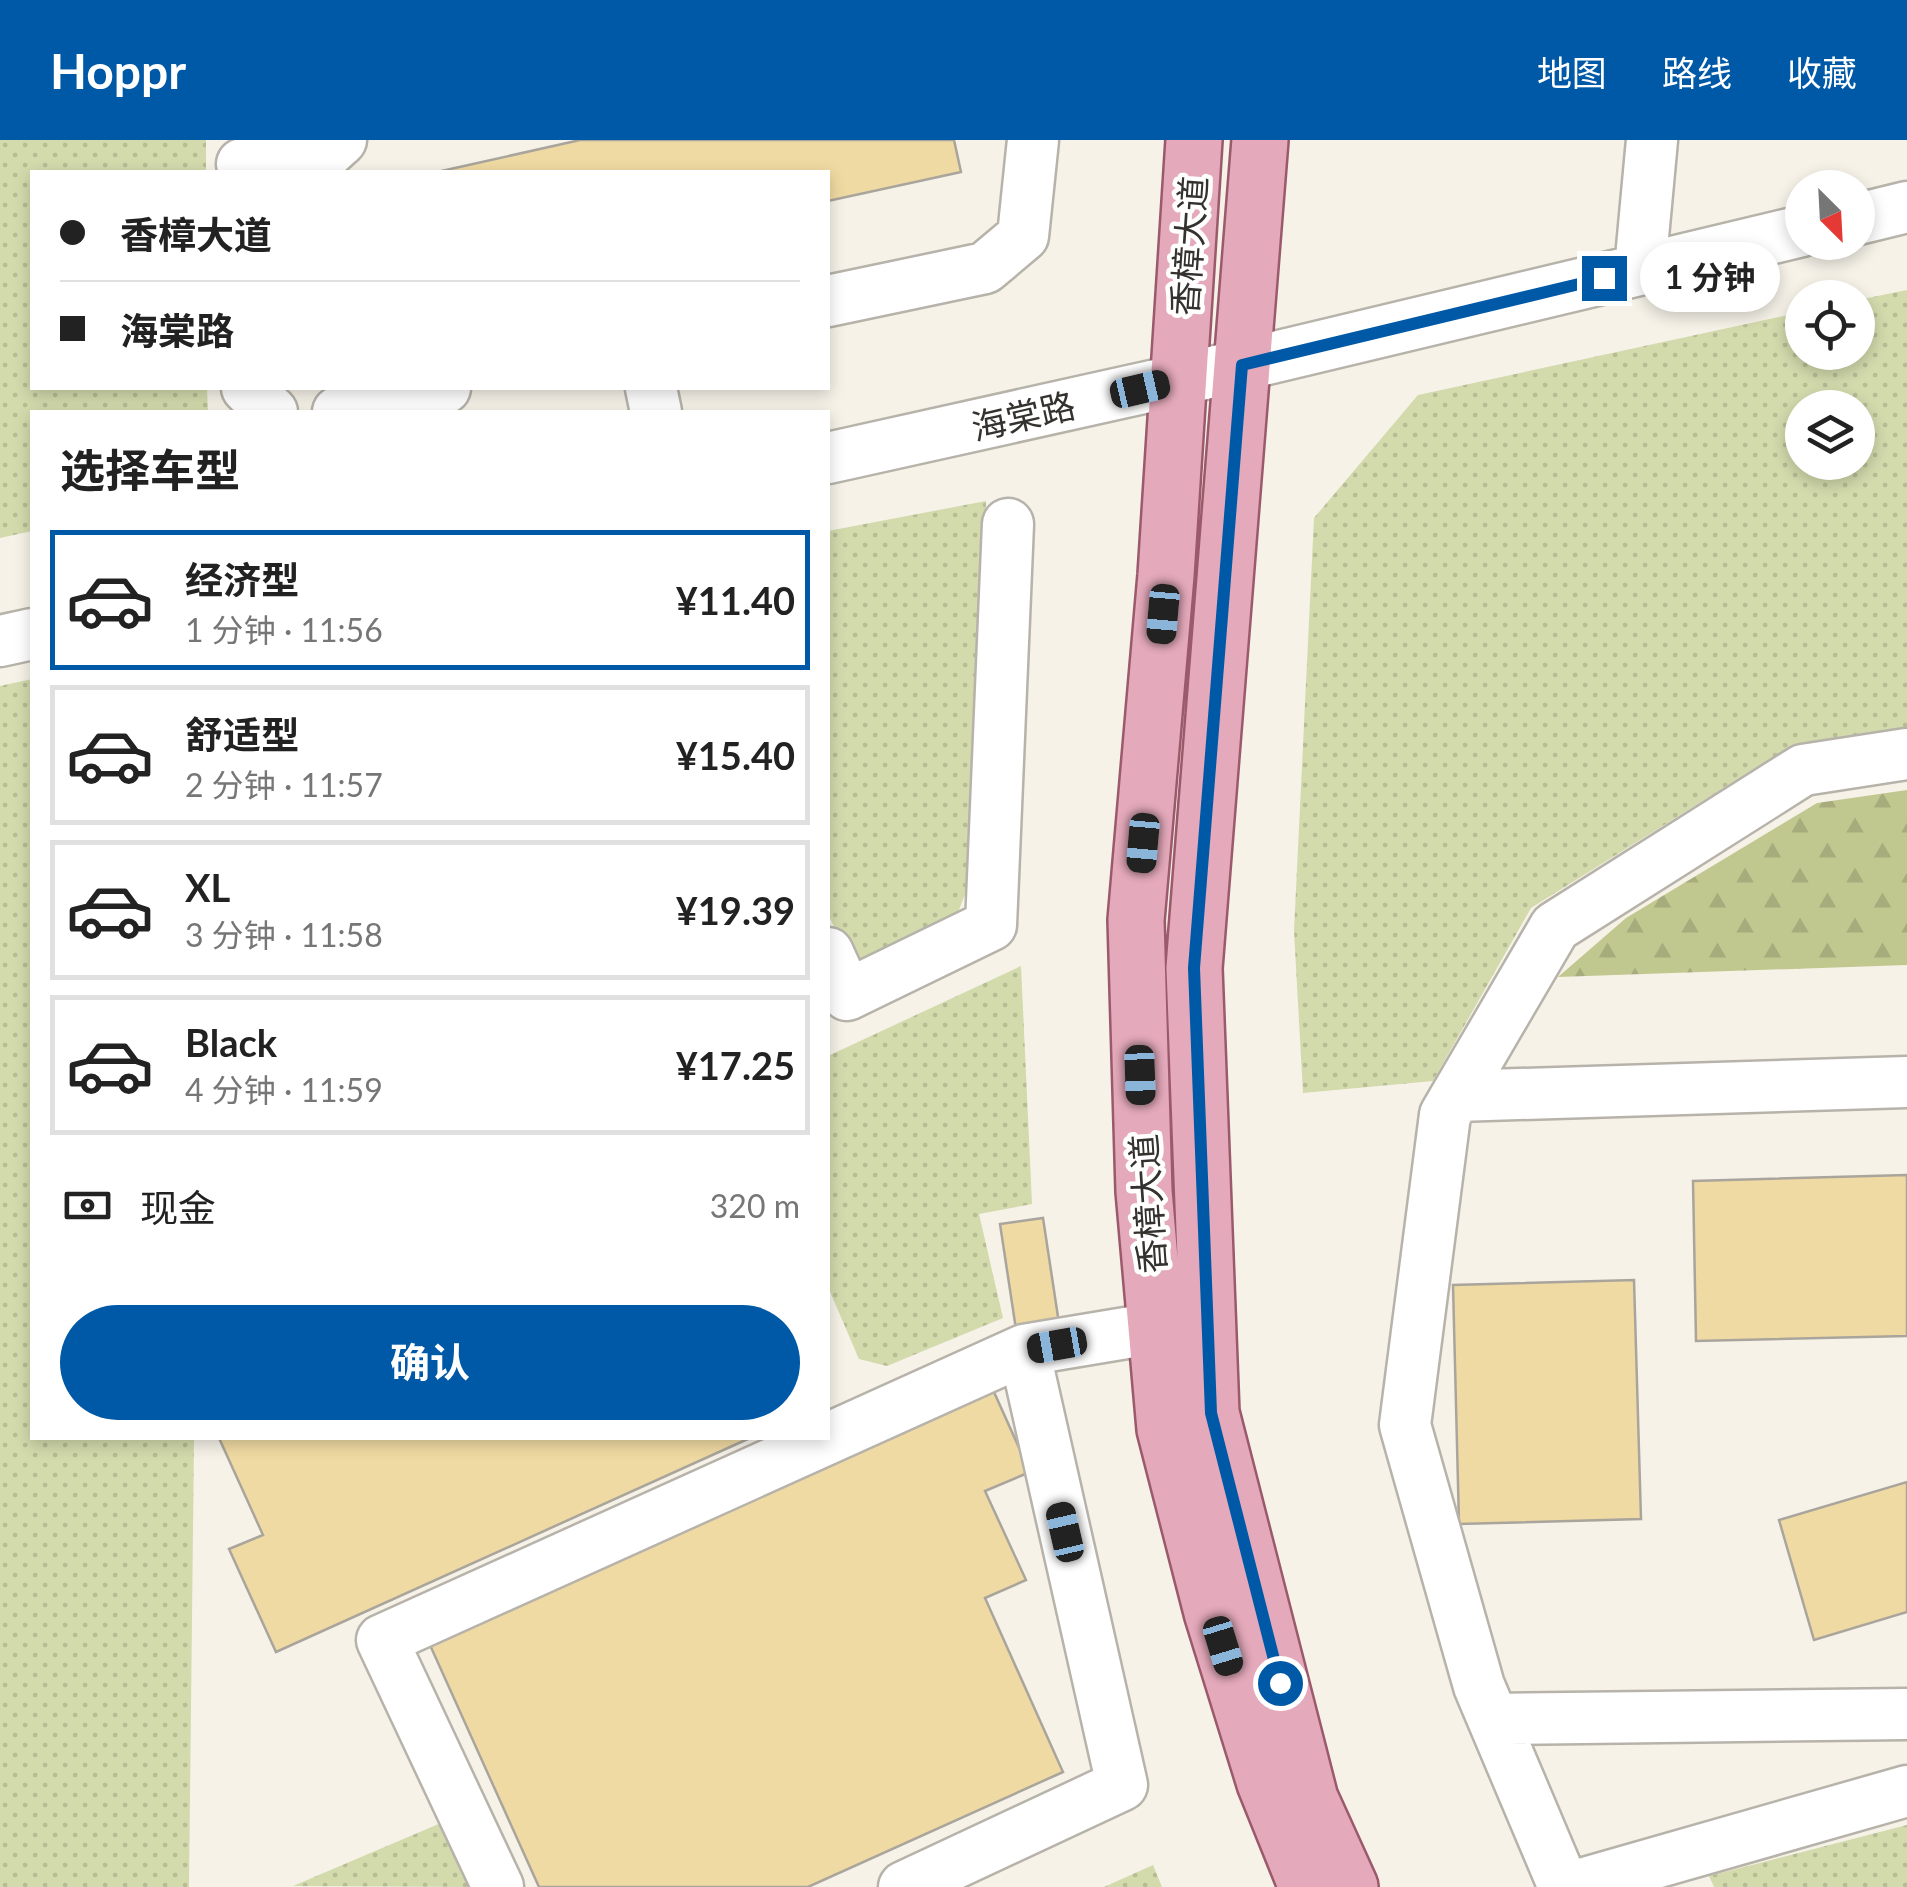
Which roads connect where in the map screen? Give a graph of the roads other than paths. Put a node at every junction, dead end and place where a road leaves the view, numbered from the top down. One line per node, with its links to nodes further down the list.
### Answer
1 (341, 140): 6 (street)
2 (1033, 140): 11 (street)
3 (1194, 140): 13 (main road, 香樟大道)
4 (1260, 140): 12 (main road, 香樟大道)
5 (1652, 140): 10 (street)
6 (242, 159)
7 (1907, 208): 8 (street)
8 (1875, 215)
9 (1785, 236): 10 (street, 海棠路)
10 (1640, 269): 12 (street, 海棠路)
11 (830, 302)
12 (1242, 365): 13 (street, 海棠路); 36 (main road, 香樟大道)
13 (1179, 380): 18 (street, 海棠路); 26 (main road, 香樟大道)
14 (249, 390): 16 (street)
15 (436, 390): 17 (street)
16 (270, 410)
17 (347, 410)
18 (830, 458)
19 (1008, 524): 23 (street)
20 (30, 634): 21 (street)
21 (0, 642)
22 (1907, 754): 25 (street)
23 (830, 958)
24 (1907, 1082): 25 (street)
25 (1457, 1096): 31 (street)
26 (1156, 1328): 27 (street); 35 (main road, 香樟大道)
27 (1024, 1350): 28 (street); 34 (street)
28 (832, 1426)
29 (803, 1440): 33 (street)
30 (1907, 1714): 31 (street)
31 (1493, 1719): 37 (street)
32 (1907, 1791): 37 (street)
33 (498, 1887)
34 (904, 1887)
35 (1308, 1887)
36 (1350, 1887)
37 (1568, 1887)

